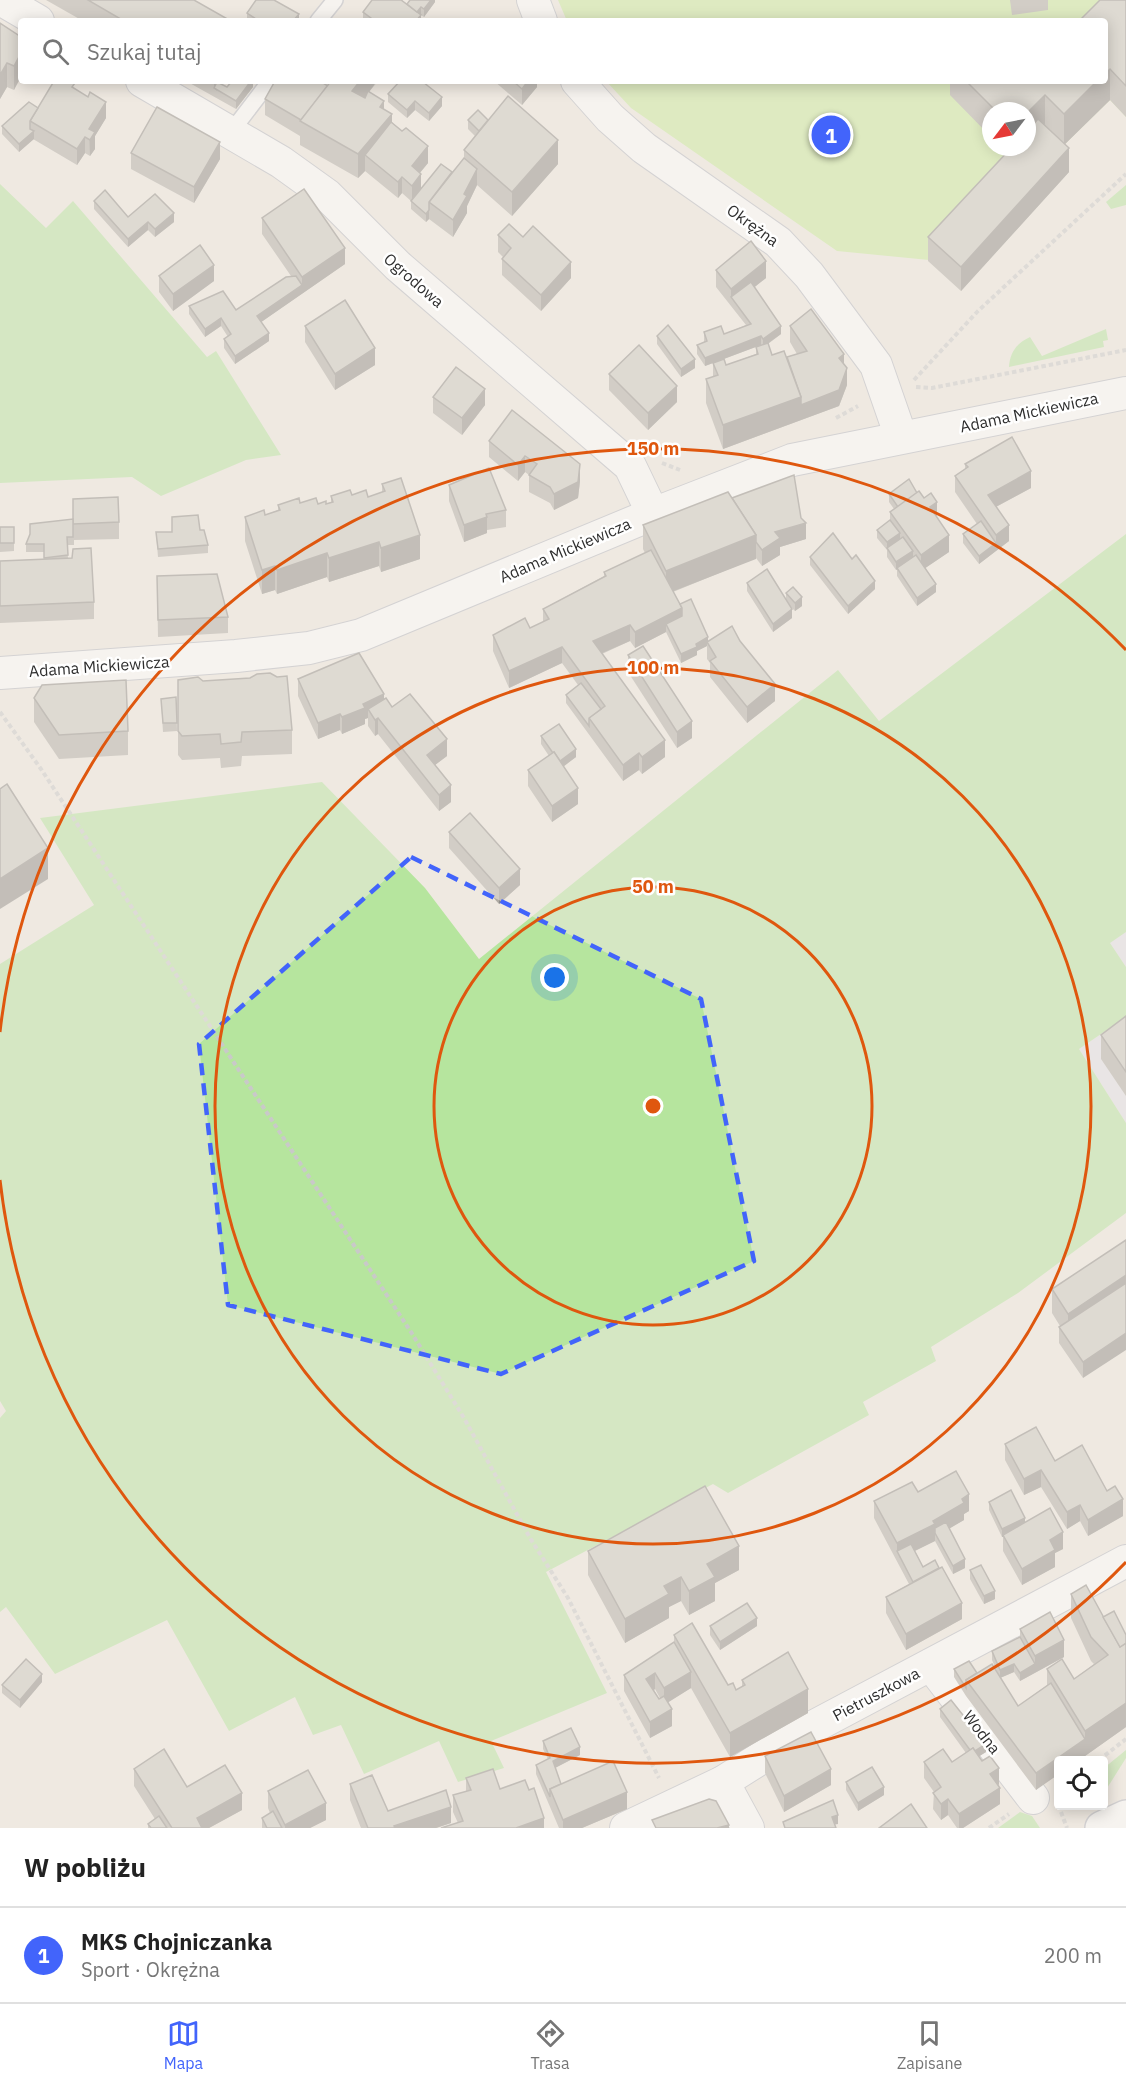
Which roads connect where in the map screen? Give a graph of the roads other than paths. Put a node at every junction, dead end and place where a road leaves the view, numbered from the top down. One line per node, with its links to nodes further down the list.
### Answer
1 (2, 0): 4 (street)
2 (335, 0): 5 (lane)
3 (532, 0): 6 (street)
4 (33, 18)
5 (320, 18)
6 (540, 18)
7 (147, 84): 10 (street, Ogrodowa)
8 (268, 84): 10 (lane)
9 (580, 84): 12 (street, Okrężna)
10 (231, 132): 13 (street, Ogrodowa)
11 (1126, 393): 12 (street, Adama Mickiewicza)
12 (901, 437): 13 (street, Adama Mickiewicza)
13 (653, 514): 14 (street, Adama Mickiewicza)
14 (0, 673)
15 (1126, 1561): 16 (street, Pietruszkowa)
16 (931, 1665): 17 (street, Pietruszkowa); 19 (street, Wodna)
17 (723, 1782): 21 (street, Pietruszkowa); 22 (street)
18 (1126, 1798): 20 (street)
19 (1046, 1803)
20 (1126, 1816): 23 (street)
21 (626, 1828)
22 (747, 1828)
23 (1102, 1828)

